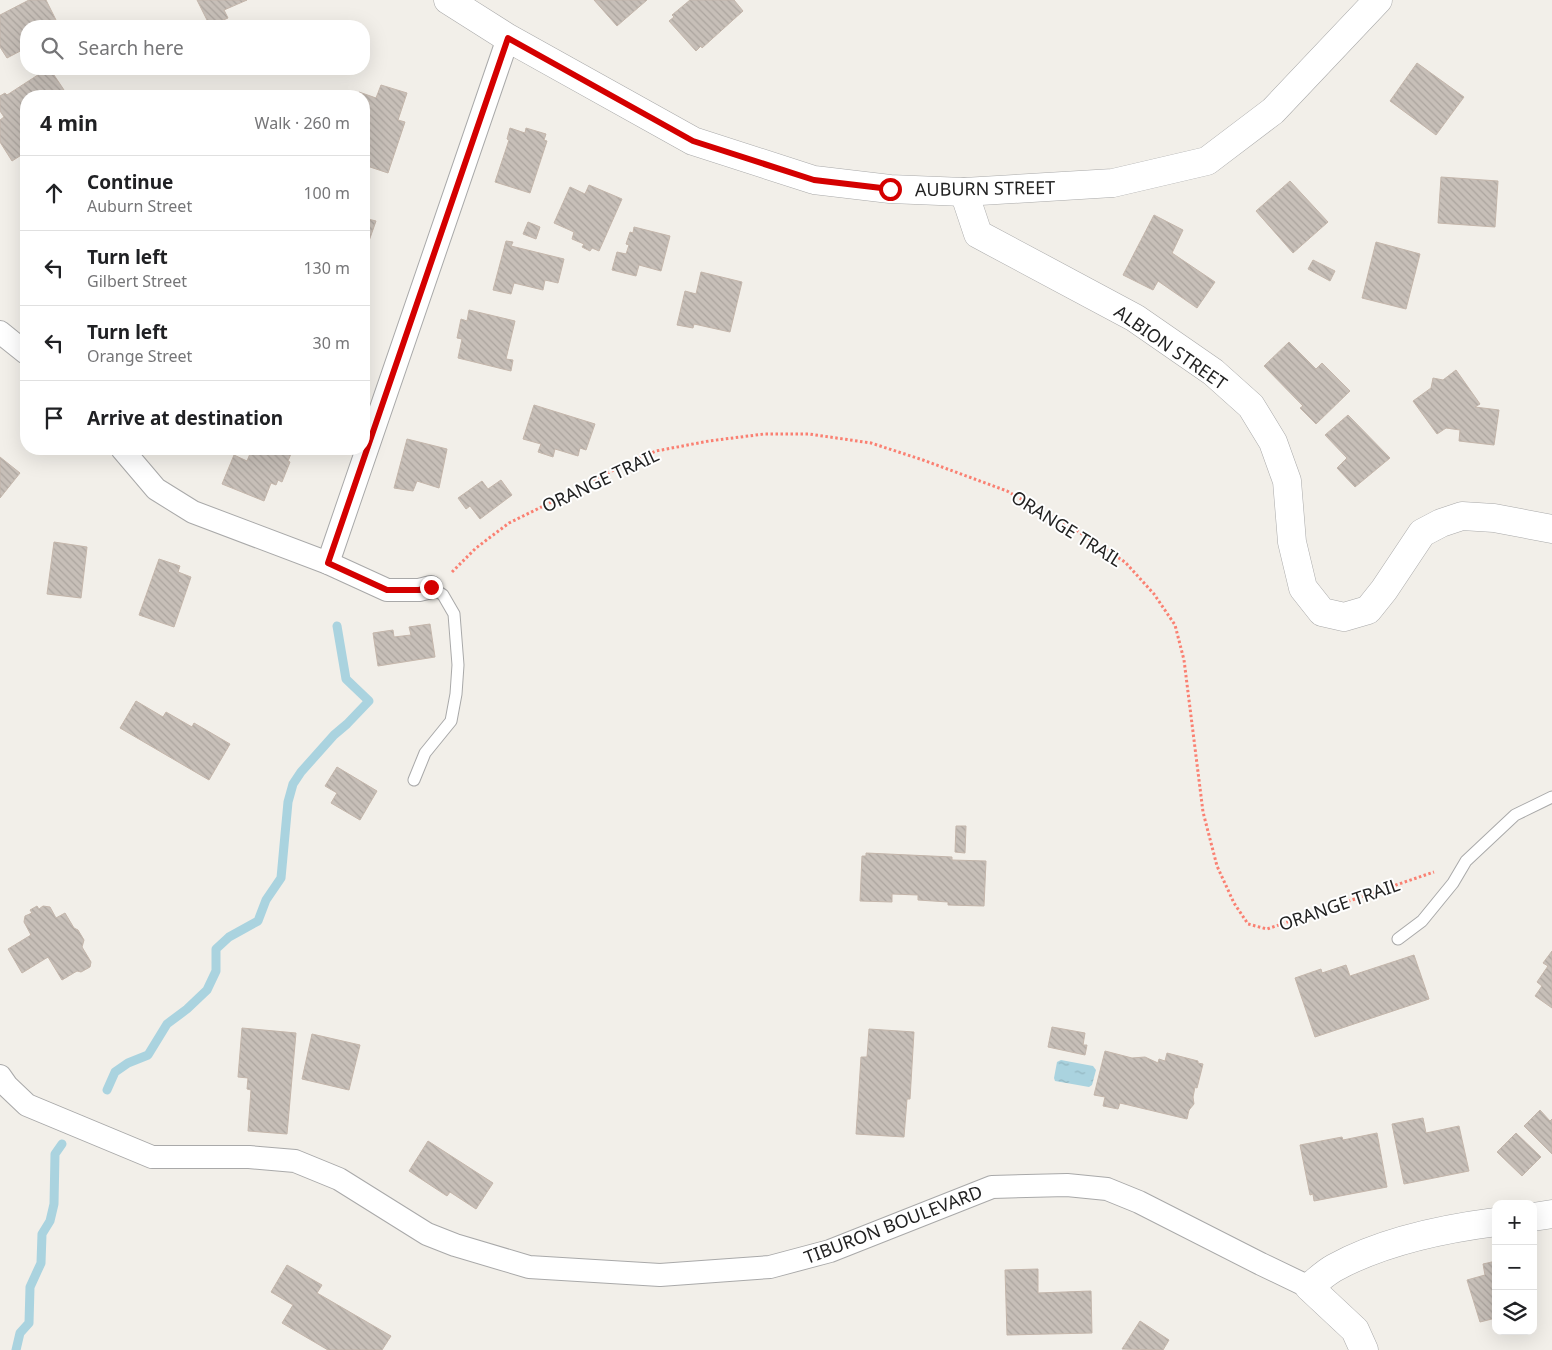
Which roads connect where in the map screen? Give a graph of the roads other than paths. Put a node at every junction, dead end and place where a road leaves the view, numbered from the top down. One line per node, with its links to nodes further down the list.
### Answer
1 (448, 0): 3 (street, AUBURN STREET)
2 (1378, 0): 4 (street, AUBURN STREET)
3 (508, 38): 4 (street, AUBURN STREET); 7 (street)
4 (964, 192): 10 (street, ALBION STREET)
5 (0, 332): 6 (street)
6 (20, 348)
7 (370, 440)
8 (127, 455): 11 (street)
9 (365, 455): 11 (street)
10 (1552, 529)
11 (328, 563): 12 (street)
12 (431, 587): 13 (lane)
13 (414, 780)
14 (1552, 797): 15 (lane)
15 (1398, 939)
16 (0, 1076): 20 (street, TIBURON BOULEVARD)
17 (1552, 1214): 18 (street)
18 (1537, 1216)
19 (1492, 1223): 20 (street)
20 (1309, 1287): 21 (street, TIBURON BOULEVARD)
21 (1364, 1350)

